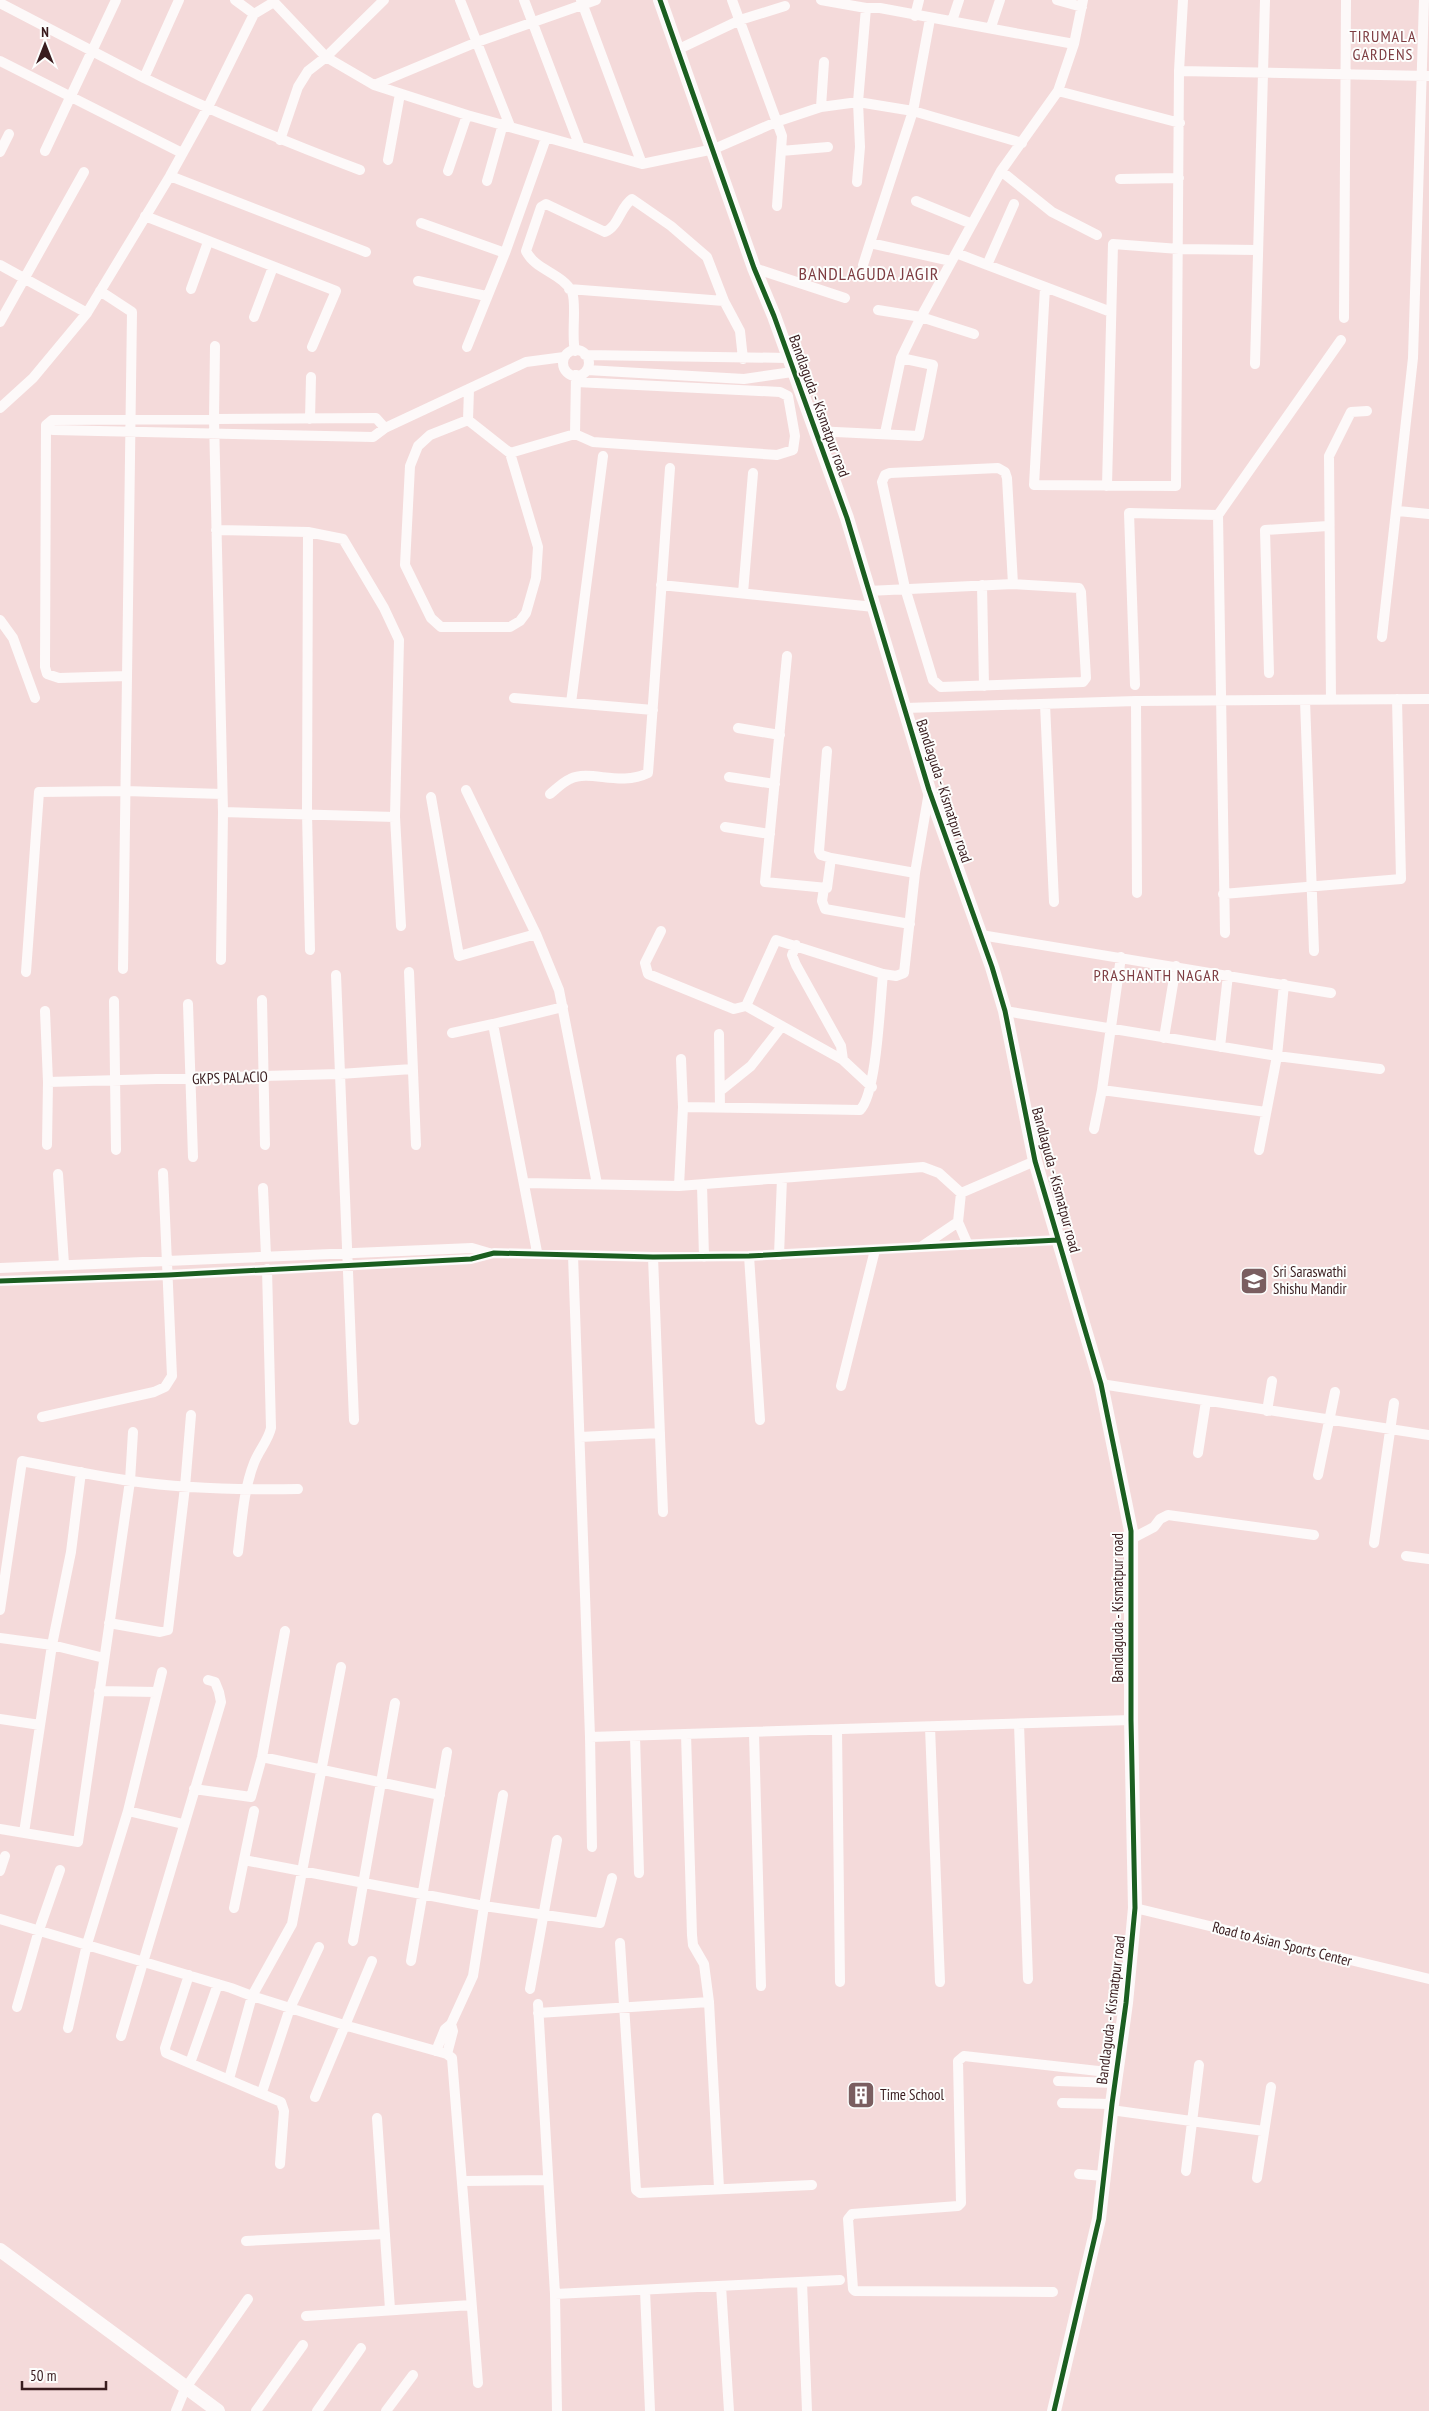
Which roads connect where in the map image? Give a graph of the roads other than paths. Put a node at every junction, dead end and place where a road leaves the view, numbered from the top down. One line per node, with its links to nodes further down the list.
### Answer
1 (116, 0): 36 (street)
2 (178, 0): 44 (street)
3 (235, 0): 26 (street)
4 (384, 0): 37 (street)
5 (460, 0): 33 (street)
6 (524, 0): 30 (street)
7 (596, 0): 20 (street)
8 (660, 0): 35 (street, Bandlaguda - Kismatpur road)
9 (732, 0): 29 (street)
10 (821, 0): 25 (street)
11 (919, 0): 27 (street)
12 (959, 0): 31 (street)
13 (1000, 0): 32 (street)
14 (1057, 0): 22 (street)
15 (1183, 0): 40 (street)
16 (1265, 0): 41 (street)
17 (1346, 0): 42 (street)
18 (1424, 0): 43 (street)
19 (274, 1): 26 (street); 37 (street)
20 (582, 2): 30 (street); 69 (street)
21 (0, 3): 36 (street)
22 (1082, 3): 34 (street)
23 (882, 4): 25 (street); 27 (street)
24 (785, 6): 29 (street)
25 (866, 8): 49 (street)
26 (254, 14): 51 (street)
27 (914, 16): 28 (street)
28 (930, 19): 31 (street); 52 (street)
29 (740, 20): 35 (street); 54 (street)
30 (533, 21): 33 (street); 61 (street)
31 (952, 21): 32 (street)
32 (991, 27): 34 (street)
33 (477, 42): 45 (street); 56 (street)
34 (1074, 44): 46 (street)
35 (679, 49): 63 (street, Bandlaguda - Kismatpur road)
36 (92, 52): 44 (street); 48 (street)
37 (326, 57): 45 (street); 59 (street)
38 (0, 61): 48 (street)
39 (824, 62): 50 (street)
40 (1179, 71): 41 (street); 55 (street)
41 (1262, 74): 42 (street); 89 (street)
42 (1345, 76): 43 (street); 112 (street)
43 (1426, 76): 147 (street)
44 (144, 78): 51 (street)
45 (374, 85): 47 (street)
46 (1058, 91): 55 (street); 60 (street)
47 (400, 94): 53 (street); 68 (street)
48 (70, 97): 65 (street); 67 (street)
49 (858, 102): 50 (street); 52 (street); 78 (street)
50 (821, 107): 54 (street)
51 (207, 108): 59 (street); 67 (street)
52 (913, 111): 60 (street); 87 (street)
53 (466, 115): 56 (street); 71 (street)
54 (776, 122): 63 (street); 64 (street)
55 (1180, 123): 75 (street)
56 (506, 125): 58 (street); 77 (street)
57 (9, 134): 66 (street)
58 (546, 138): 61 (street); 91 (street)
59 (280, 140): 70 (street)
60 (1022, 143): 72 (street)
61 (580, 147): 69 (street)
62 (828, 147): 64 (street)
63 (714, 149): 69 (street); 97 (street, Bandlaguda - Kismatpur road)
64 (781, 150): 81 (street)
65 (45, 151)
66 (0, 152)
67 (182, 153): 74 (street)
68 (388, 160)
69 (642, 164)
70 (360, 170)
71 (448, 171)
72 (1001, 171): 84 (street); 85 (street)
73 (84, 172): 98 (street)
74 (170, 176): 82 (street); 90 (street)
75 (1179, 178): 76 (street); 88 (street)
76 (1120, 179)
77 (488, 181)
78 (857, 182)
79 (916, 201): 84 (street)
80 (1014, 204): 93 (street)
81 (777, 206)
82 (145, 216): 86 (street); 103 (street)
83 (421, 223): 91 (street)
84 (972, 224): 92 (street)
85 (1097, 235)
86 (208, 242): 96 (street); 101 (street)
87 (870, 243): 92 (street); 95 (street)
88 (1179, 249): 89 (street); 108 (street); 146 (street)
89 (1257, 250): 123 (street)
90 (366, 252)
91 (504, 254): 104 (street)
92 (954, 257): 93 (street); 111 (street)
93 (987, 265): 100 (street)
94 (0, 266): 98 (street)
95 (863, 266)
96 (273, 267): 110 (street); 117 (street)
97 (754, 268): 105 (street); 124 (street, Bandlaguda - Kismatpur road)
98 (25, 279): 109 (street); 113 (street)
99 (418, 281): 104 (street)
100 (1045, 287): 108 (street); 146 (street)
101 (191, 288)
102 (570, 289): 106 (street); 106 (street); 119 (street)
103 (100, 291): 109 (street); 133 (street)
104 (486, 296): 118 (street)
105 (845, 298)
106 (724, 301): 122 (street)
107 (878, 310): 111 (street)
108 (1111, 312): 146 (street)
109 (88, 313): 129 (street)
110 (254, 317)
111 (921, 317): 114 (street); 121 (street)
112 (1344, 318)
113 (0, 322)
114 (974, 334)
115 (1341, 340): 149 (street)
116 (215, 346): 131 (street)
117 (312, 347)
118 (467, 347)
119 (580, 353): 120 (street); 122 (street); 125 (street)
120 (564, 357): 127 (street); 128 (street)
121 (901, 358): 139 (street); 139 (street)
122 (743, 359): 124 (street)
123 (1255, 364)
124 (790, 365): 125 (street); 137 (street, Bandlaguda - Kismatpur road)
125 (587, 370): 127 (street)
126 (310, 377): 132 (street)
127 (576, 378): 141 (street); 141 (street)
128 (469, 389): 134 (street); 136 (street)
129 (0, 408)
130 (1367, 411): 150 (street)
131 (214, 419): 132 (street); 133 (street); 140 (street)
132 (310, 419): 136 (street)
133 (129, 420): 135 (street); 138 (street)
134 (468, 420): 142 (street); 142 (street)
135 (46, 425): 138 (street); 164 (street)
136 (385, 428): 140 (street)
137 (815, 431): 139 (street); 157 (street, Bandlaguda - Kismatpur road)
138 (129, 432): 140 (street); 164 (street)
139 (885, 433)
140 (214, 434): 151 (street)
141 (575, 434): 142 (street)
142 (510, 453)
143 (603, 456): 175 (street)
144 (670, 468): 154 (street)
145 (753, 473): 158 (street)
146 (1107, 486)
147 (1398, 511): 148 (street); 161 (street)
148 (1429, 514)
149 (1218, 515): 165 (street); 171 (street)
150 (1328, 526): 163 (street); 173 (street)
151 (216, 530): 152 (street); 187 (street)
152 (308, 532): 191 (street); 192 (street)
153 (1013, 584): 155 (street); 156 (street); 166 (street)
154 (661, 585): 158 (street); 178 (street)
155 (982, 585): 156 (street); 166 (street)
156 (905, 588): 157 (street); 166 (street)
157 (868, 591): 159 (street, Bandlaguda - Kismatpur road)
158 (743, 593): 159 (street)
159 (874, 607): 177 (street, Bandlaguda - Kismatpur road)
160 (0, 620): 167 (street)
161 (1382, 637)
162 (787, 656): 180 (street)
163 (1269, 673)
164 (127, 676): 186 (street)
165 (1135, 685)
166 (984, 686)
167 (35, 698)
168 (514, 698): 175 (street)
169 (1397, 699): 170 (street); 173 (street); 197 (street)
170 (1429, 699)
171 (1220, 700): 172 (street); 174 (street); 200 (street)
172 (1306, 700): 173 (street); 197 (street)
173 (1331, 700)
174 (1136, 701): 176 (street); 199 (street)
175 (571, 703): 178 (street)
176 (1045, 704): 177 (street); 201 (street)
177 (905, 708): 185 (street, Bandlaguda - Kismatpur road)
178 (653, 710): 188 (street)
179 (738, 728): 180 (street)
180 (780, 735): 183 (street)
181 (827, 752): 195 (street)
182 (729, 777): 183 (street)
183 (775, 784): 194 (street)
184 (466, 790): 206 (street)
185 (929, 790): 196 (street); 207 (street, Bandlaguda - Kismatpur road)
186 (125, 791): 187 (street); 214 (street); 215 (street)
187 (222, 794): 190 (street)
188 (550, 794)
189 (431, 798): 206 (street)
190 (223, 812): 191 (street); 212 (street)
191 (307, 813): 192 (street); 209 (street)
192 (395, 818): 203 (street)
193 (725, 827): 194 (street)
194 (770, 834): 198 (street)
195 (831, 858): 196 (street); 198 (street)
196 (915, 873): 202 (street)
197 (1310, 886): 200 (street); 210 (street)
198 (824, 888): 202 (street)
199 (1137, 893)
200 (1224, 894): 205 (street)
201 (1054, 902)
202 (910, 924): 217 (street)
203 (401, 926)
204 (661, 932): 225 (street)
205 (1224, 933)
206 (536, 934): 226 (street)
207 (980, 935): 211 (street); 228 (street, Bandlaguda - Kismatpur road)
208 (796, 945): 217 (street); 225 (street); 238 (street)
209 (310, 950)
210 (1314, 951)
211 (1120, 957): 213 (street); 231 (street)
212 (221, 960)
213 (1176, 966): 218 (street); 234 (street)
214 (123, 969)
215 (26, 972)
216 (408, 972): 239 (street)
217 (882, 974): 246 (street)
218 (1228, 974): 220 (street); 235 (street)
219 (336, 975): 241 (street)
220 (1284, 984): 221 (street); 236 (street)
221 (1331, 993)
222 (262, 1000): 242 (street)
223 (114, 1001): 245 (street)
224 (188, 1004): 243 (street)
225 (746, 1006): 230 (street)
226 (563, 1007): 229 (street); 264 (street)
227 (45, 1011): 244 (street)
228 (1005, 1011): 231 (street); 259 (street, Bandlaguda - Kismatpur road)
229 (493, 1024): 232 (street); 263 (street)
230 (782, 1026): 238 (street); 248 (street)
231 (1109, 1029): 234 (street); 247 (street)
232 (452, 1033)
233 (719, 1034): 248 (street)
234 (1164, 1038): 235 (street)
235 (1220, 1047): 236 (street)
236 (1277, 1056): 240 (street); 251 (street)
237 (681, 1059): 249 (street)
238 (843, 1060): 246 (street)
239 (412, 1069): 241 (street, GKPS PALACIO); 255 (street)
240 (1380, 1069)
241 (340, 1074): 242 (street, GKPS PALACIO); 281 (street)
242 (264, 1076): 243 (street, GKPS PALACIO); 254 (street)
243 (191, 1079): 245 (street, GKPS PALACIO); 258 (street)
244 (48, 1082): 245 (street, GKPS PALACIO); 253 (street)
245 (114, 1082): 256 (street)
246 (872, 1087): 250 (street)
247 (1102, 1090): 251 (street); 252 (street)
248 (720, 1091): 250 (street)
249 (683, 1107): 250 (street); 266 (street)
250 (720, 1108)
251 (1266, 1112): 257 (street)
252 (1094, 1129)
253 (47, 1145)
254 (265, 1145)
255 (416, 1145)
256 (116, 1150)
257 (1259, 1150)
258 (193, 1157)
259 (1035, 1161): 268 (street); 270 (street, Bandlaguda - Kismatpur road)
260 (163, 1173): 282 (street)
261 (58, 1174): 283 (street)
262 (782, 1178): 265 (street); 268 (street); 276 (street)
263 (525, 1183): 264 (street); 274 (street)
264 (597, 1184): 266 (street)
265 (702, 1185): 266 (street); 278 (street)
266 (679, 1186)
267 (263, 1188): 277 (street)
268 (961, 1193): 269 (street)
269 (958, 1222): 271 (street); 272 (street)
270 (1058, 1240): 271 (street); 289 (street, Bandlaguda - Kismatpur road)
271 (968, 1245): 272 (street)
272 (920, 1248): 273 (street)
273 (875, 1250): 276 (street); 290 (street)
274 (537, 1252): 275 (street); 281 (street)
275 (573, 1255): 280 (street); 304 (street)
276 (779, 1255): 279 (street)
277 (266, 1256): 281 (street); 282 (street)
278 (704, 1256): 279 (street); 280 (street)
279 (748, 1256): 298 (street)
280 (653, 1258): 302 (street)
281 (347, 1259): 285 (street); 297 (street)
282 (168, 1261): 283 (street); 286 (street)
283 (64, 1264): 284 (street)
284 (0, 1268)
285 (267, 1269): 286 (street); 311 (street)
286 (168, 1275): 287 (street); 296 (street)
287 (0, 1281)
288 (1272, 1381): 294 (street)
289 (1101, 1384): 292 (street); 314 (street, Bandlaguda - Kismatpur road)
290 (841, 1386)
291 (1335, 1392): 299 (street)
292 (1206, 1401): 294 (street); 305 (street)
293 (1394, 1403): 300 (street)
294 (1267, 1411): 299 (street)
295 (191, 1415): 309 (street)
296 (42, 1416)
297 (354, 1420)
298 (760, 1420)
299 (1328, 1420): 300 (street); 307 (street)
300 (1389, 1430): 303 (street); 315 (street)
301 (133, 1432): 308 (street)
302 (660, 1433): 304 (street); 312 (street)
303 (1429, 1435)
304 (580, 1437): 340 (street)
305 (1198, 1453)
306 (81, 1472): 308 (street); 319 (street); 323 (street)
307 (1318, 1475)
308 (130, 1481): 309 (street); 320 (street)
309 (185, 1487): 311 (street); 320 (street)
310 (298, 1489): 311 (street)
311 (246, 1490): 316 (street)
312 (663, 1512)
313 (1314, 1535): 314 (street)
314 (1131, 1539): 332 (street, Bandlaguda - Kismatpur road)
315 (1374, 1543)
316 (238, 1552)
317 (1406, 1556): 318 (street)
318 (1429, 1559)
319 (0, 1610)
320 (109, 1623): 324 (street)
321 (285, 1631): 342 (street)
322 (0, 1638): 323 (street)
323 (52, 1645): 324 (street); 334 (street)
324 (104, 1658): 328 (street)
325 (341, 1667): 343 (street)
326 (162, 1672): 329 (street)
327 (208, 1680): 345 (street)
328 (99, 1691): 329 (street); 352 (street)
329 (156, 1692): 348 (street)
330 (395, 1703): 344 (street)
331 (0, 1719): 334 (street)
332 (1131, 1720): 333 (street); 366 (street, Bandlaguda - Kismatpur road)
333 (1018, 1724): 335 (street); 378 (street)
334 (40, 1725): 352 (street)
335 (930, 1727): 336 (street); 381 (street)
336 (837, 1730): 337 (street); 380 (street)
337 (754, 1733): 338 (street); 383 (street)
338 (686, 1734): 339 (street); 386 (street)
339 (635, 1736): 340 (street); 360 (street)
340 (590, 1737): 354 (street)
341 (447, 1752): 346 (street)
342 (262, 1757): 343 (street); 345 (street)
343 (322, 1769): 344 (street); 359 (street)
344 (381, 1781): 346 (street); 362 (street)
345 (194, 1789): 350 (street)
346 (440, 1795): 363 (street)
347 (504, 1795): 364 (street)
348 (128, 1810): 350 (street); 372 (street)
349 (254, 1811): 356 (street)
350 (184, 1824): 374 (street)
351 (0, 1829): 352 (street)
352 (24, 1833)
353 (557, 1840): 367 (street)
354 (592, 1847)
355 (5, 1856): 358 (street)
356 (244, 1860): 359 (street); 365 (street)
357 (60, 1870): 369 (street)
358 (0, 1871)
359 (303, 1871): 362 (street); 385 (street)
360 (639, 1873)
361 (612, 1878): 367 (street)
362 (363, 1883): 363 (street); 370 (street)
363 (423, 1894): 364 (street); 376 (street)
364 (484, 1906): 367 (street); 390 (street)
365 (234, 1908)
366 (1135, 1908): 379 (street, Road to Asian Sports Center); 398 (street, Bandlaguda - Kismatpur road)
367 (543, 1915): 384 (street)
368 (0, 1919): 369 (street)
369 (39, 1930): 372 (street); 388 (street)
370 (353, 1941)
371 (620, 1943): 387 (street)
372 (87, 1944): 374 (street); 392 (street)
373 (319, 1947): 389 (street)
374 (143, 1961): 377 (street); 393 (street)
375 (372, 1961): 391 (street)
376 (411, 1961)
377 (189, 1975): 382 (street); 396 (street)
378 (1028, 1979)
379 (1429, 1979)
380 (840, 1982)
381 (940, 1982)
382 (218, 1984): 385 (street); 396 (street)
383 (761, 1986)
384 (530, 1989)
385 (252, 1996): 389 (street); 399 (street)
386 (709, 2002): 387 (street); 417 (street)
387 (624, 2006): 414 (street); 417 (street)
388 (17, 2007)
389 (290, 2008): 391 (street); 402 (street)
390 (451, 2024): 394 (street); 395 (street)
391 (344, 2026): 394 (street); 403 (street)
392 (68, 2028)
393 (121, 2036)
394 (436, 2051): 395 (street)
395 (447, 2054): 415 (street)
396 (190, 2063): 399 (street)
397 (1199, 2065): 407 (street)
398 (1115, 2078): 400 (street); 405 (street, Bandlaguda - Kismatpur road); 425 (street)
399 (229, 2079): 402 (street)
400 (1058, 2082)
401 (1271, 2087): 408 (street)
402 (262, 2092): 409 (street)
403 (315, 2097)
404 (1062, 2103): 405 (street)
405 (1111, 2107): 407 (street); 412 (street, Bandlaguda - Kismatpur road)
406 (378, 2118): 418 (street)
407 (1191, 2121): 408 (street); 410 (street)
408 (1264, 2131): 413 (street)
409 (280, 2164)
410 (1186, 2171)
411 (1079, 2174): 412 (street)
412 (1104, 2176): 445 (street, Bandlaguda - Kismatpur road)
413 (1257, 2178)
414 (547, 2180): 415 (street); 426 (street)
415 (463, 2181): 428 (street)
416 (812, 2185): 417 (street)
417 (719, 2188)
418 (385, 2234): 419 (street); 429 (street)
419 (246, 2241)
420 (0, 2250): 435 (street)
421 (840, 2280): 422 (street)
422 (802, 2282): 423 (street); 444 (street)
423 (721, 2286): 424 (street); 443 (street)
424 (645, 2290): 426 (street); 442 (street)
425 (1053, 2292)
426 (555, 2294): 441 (street)
427 (248, 2299): 435 (street)
428 (471, 2305): 429 (street); 434 (street)
429 (390, 2309): 430 (street)
430 (306, 2316)
431 (304, 2345): 438 (street)
432 (362, 2348): 439 (street)
433 (413, 2374): 440 (street)
434 (478, 2383)
435 (185, 2389): 436 (street); 437 (street)
436 (176, 2411)
437 (218, 2411)
438 (256, 2411)
439 (316, 2411)
440 (386, 2411)
441 (557, 2411)
442 (650, 2411)
443 (729, 2411)
444 (807, 2411)
445 (1054, 2411)

